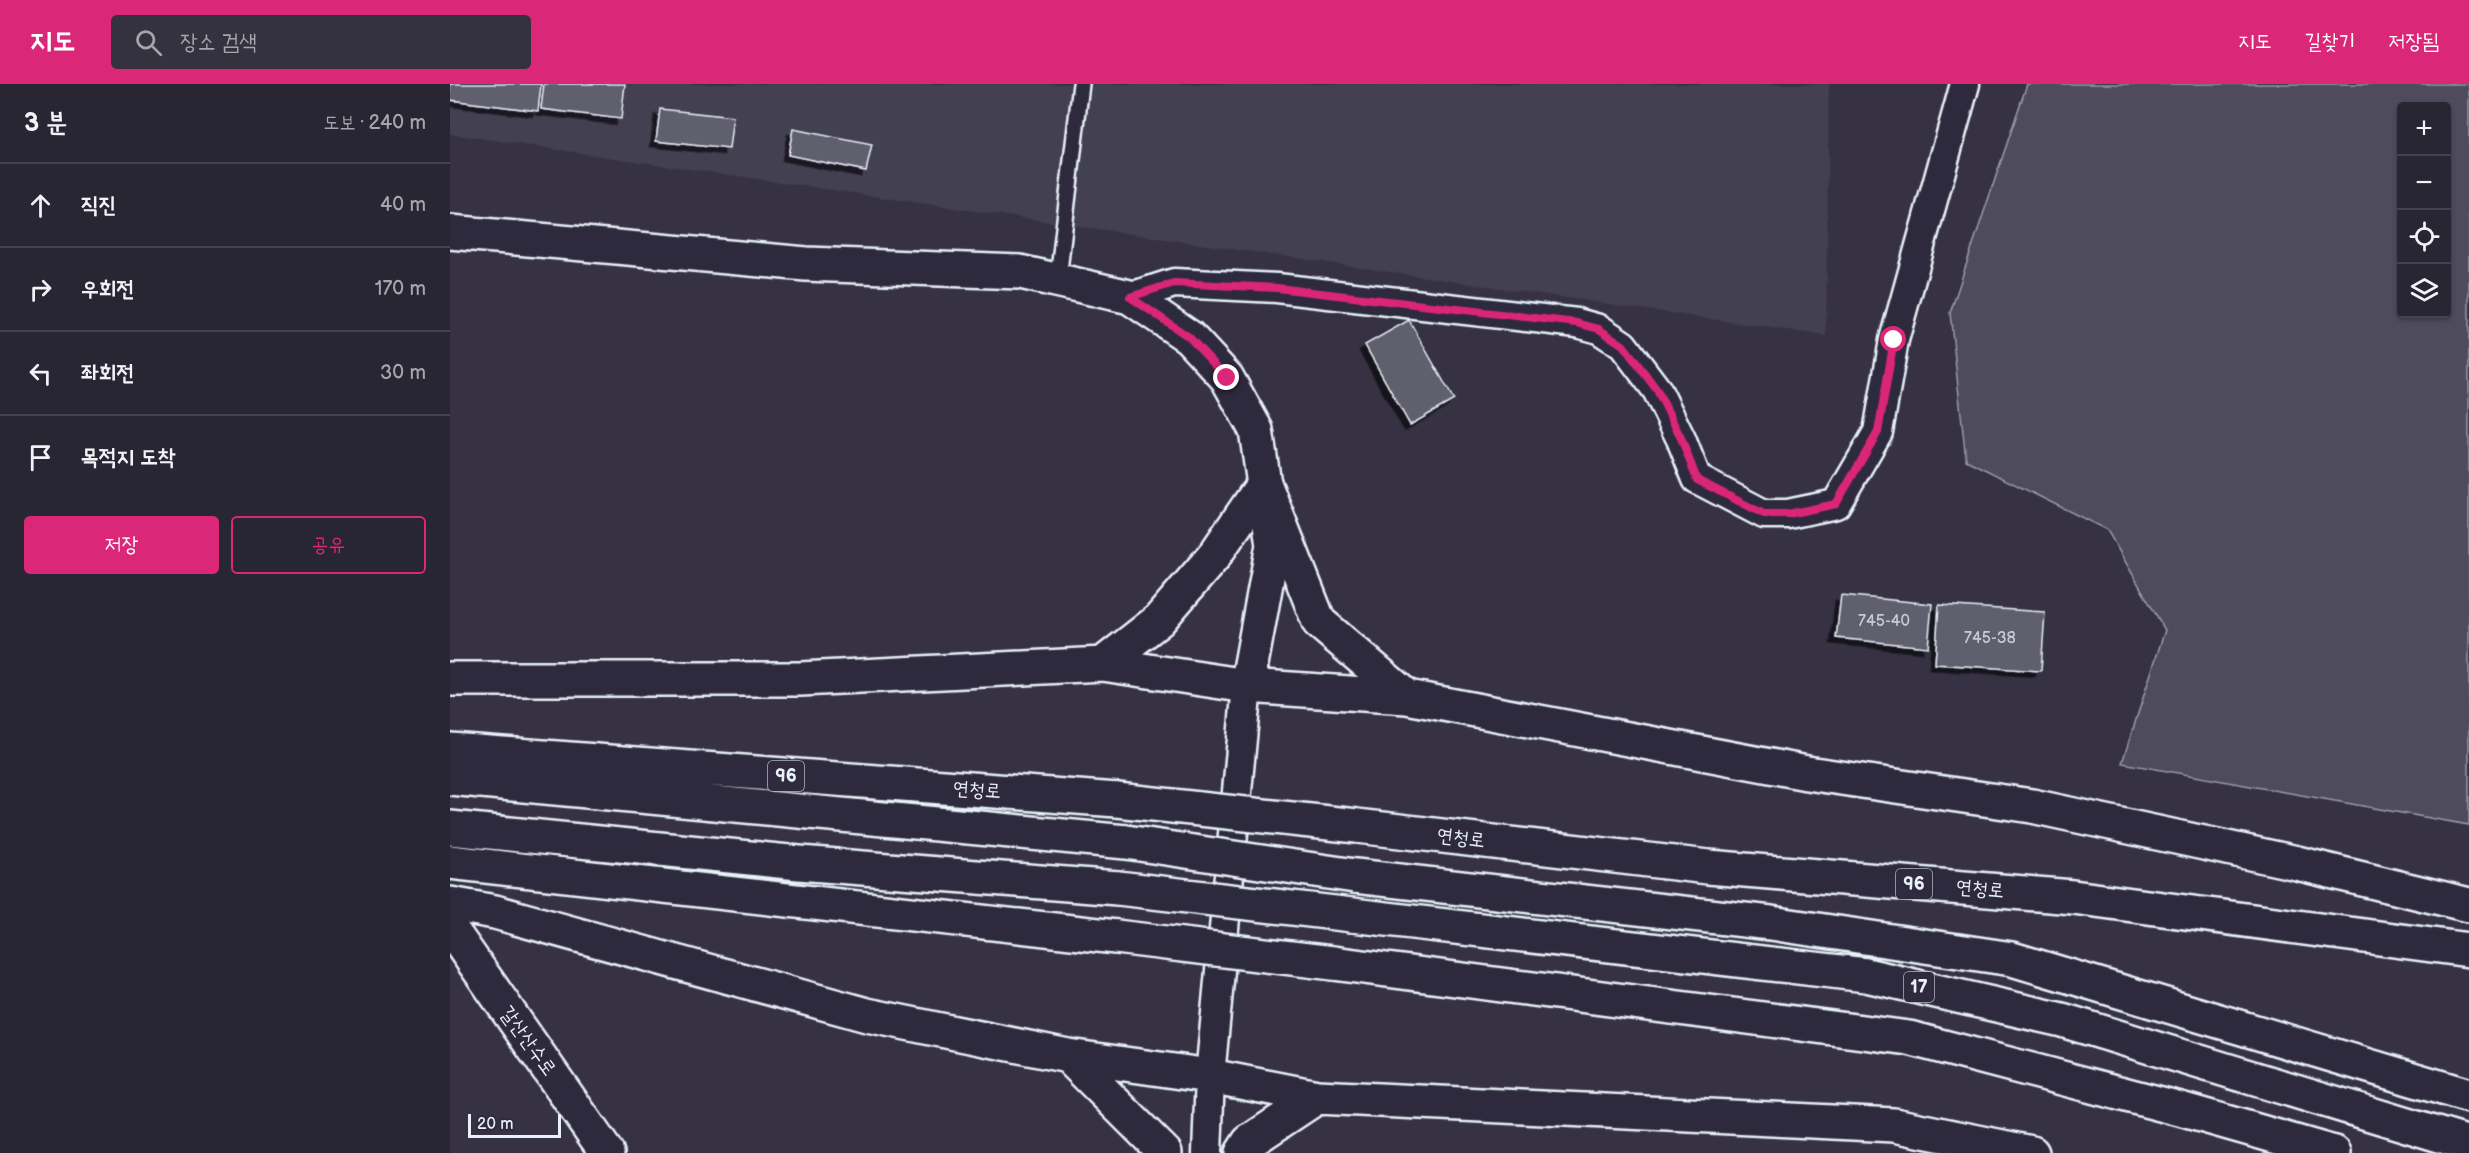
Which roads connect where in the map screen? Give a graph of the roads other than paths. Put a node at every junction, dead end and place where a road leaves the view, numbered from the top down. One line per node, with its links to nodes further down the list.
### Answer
1 (1081, 84): 4 (lane)
2 (1965, 84): 5 (street)
3 (450, 232): 4 (main road)
4 (1058, 279): 5 (main road)
5 (1130, 297): 6 (main road)
6 (1264, 483): 7 (main road); 9 (main road); 10 (main road)
7 (1103, 664): 8 (main road); 9 (main road)
8 (450, 679)
9 (1247, 686): 10 (main road); 21 (street)
10 (1407, 697): 13 (main road)
11 (452, 760): 19 (main road, 연청로 / 96, bridge); 22 (main road, 17, bridge)
12 (450, 828): 24 (main road, 17, bridge)
13 (2297, 863): 15 (main road); 17 (main road)
14 (465, 864): 30 (main road, bridge)
15 (2469, 885)
16 (450, 904): 20 (main road)
17 (2469, 905)
18 (450, 928): 25 (main road, 갈산산수로)
19 (2469, 950)
20 (1068, 1056): 21 (main road); 26 (main road)
21 (1210, 1076): 23 (main road); 27 (street)
22 (2469, 1096)
23 (1317, 1097): 28 (main road); 29 (main road)
24 (2469, 1144)
25 (607, 1153)
26 (1165, 1153)
27 (1207, 1153)
28 (1242, 1153)
29 (2032, 1153)
30 (2334, 1153)

